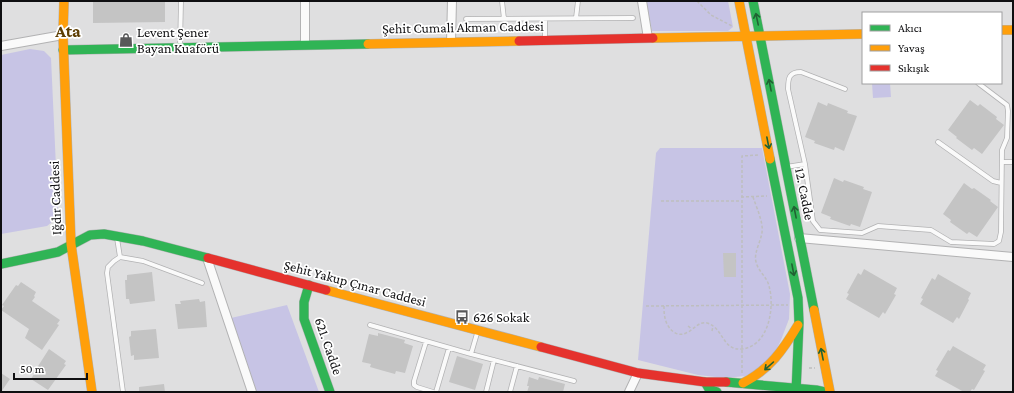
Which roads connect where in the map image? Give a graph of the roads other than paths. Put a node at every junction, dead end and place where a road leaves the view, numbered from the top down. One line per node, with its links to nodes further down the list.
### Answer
1 (64, 1): 18 (main road, Iğdır Caddesi)
2 (181, 1): 26 (lane)
3 (305, 1): 24 (street)
4 (452, 1): 23 (street)
5 (502, 1): 13 (lane)
6 (578, 1): 10 (lane)
7 (642, 1): 21 (street)
8 (739, 1): 19 (main road, 12. Cadde)
9 (753, 1): 20 (main road, 12. Cadde, one-way to 9)
10 (576, 18): 11 (lane); 14 (lane)
11 (633, 18)
12 (466, 19): 13 (lane)
13 (504, 19): 14 (lane)
14 (544, 19): 22 (lane)
15 (1002, 30): 16 (main road)
16 (1013, 30)
17 (862, 34): 20 (main road, Şehit Cumali Akman Caddesi)
18 (63, 35): 25 (street); 27 (main road, Iğdır Caddesi)
19 (746, 36): 20 (main road, Şehit Cumali Akman Caddesi); 21 (main road, Şehit Cumali Akman Caddesi); 45 (main road, 12. Cadde, one-way to 45)
20 (761, 36): 34 (main road, 12. Cadde, one-way to 20)
21 (648, 38): 22 (main road, Şehit Cumali Akman Caddesi)
22 (545, 40): 23 (main road, Şehit Cumali Akman Caddesi)
23 (451, 42): 24 (main road, Şehit Cumali Akman Caddesi)
24 (305, 45): 26 (main road, Şehit Cumali Akman Caddesi)
25 (1, 46)
26 (180, 47): 27 (main road, Şehit Cumali Akman Caddesi)
27 (63, 50): 38 (main road, Iğdır Caddesi)
28 (979, 84): 31 (lane)
29 (845, 88): 33 (lane)
30 (938, 142): 35 (lane)
31 (1002, 162): 32 (lane); 35 (lane)
32 (1013, 162)
33 (805, 164): 34 (lane); 35 (lane)
34 (786, 167): 37 (main road, 12. Cadde, one-way to 34)
35 (1001, 183)
36 (117, 236): 38 (main road, Şehit Yakup Çınar Caddesi); 39 (lane); 41 (main road, Şehit Yakup Çınar Caddesi)
37 (800, 238): 40 (street); 69 (main road, 12. Cadde, one-way to 37)
38 (71, 244): 42 (main road, Şehit Yakup Çınar Caddesi); 58 (main road, Iğdır Caddesi)
39 (120, 257): 43 (lane); 59 (lane)
40 (1013, 257)
41 (206, 258): 44 (main road, Şehit Yakup Çınar Caddesi); 60 (street)
42 (1, 264)
43 (202, 283)
44 (308, 285): 47 (main road, Şehit Yakup Çınar Caddesi); 61 (main road, 621. Cadde)
45 (799, 323): 55 (main road, one-way to 55); 57 (main road, 12. Cadde)
46 (370, 325): 48 (lane)
47 (478, 330): 50 (lane); 53 (main road, Şehit Yakup Çınar Caddesi)
48 (426, 342): 49 (lane); 62 (lane)
49 (449, 348): 50 (lane); 63 (lane)
50 (471, 354): 51 (lane)
51 (494, 360): 52 (lane); 64 (lane)
52 (517, 366): 54 (lane); 65 (lane)
53 (638, 372): 56 (main road, Şehit Yakup Çınar Caddesi); 66 (street)
54 (574, 381)
55 (742, 381): 56 (main road, Şehit Yakup Çınar Caddesi); 57 (main road, Şehit Yakup Çınar Caddesi)
56 (705, 382): 67 (main road)
57 (796, 390): 68 (main road, Şehit Yakup Çınar Caddesi)
58 (92, 392)
59 (123, 392)
60 (252, 392)
61 (330, 392)
62 (433, 392)
63 (436, 392)
64 (486, 392)
65 (510, 392)
66 (629, 392)
67 (717, 392)
68 (825, 392)
69 (830, 392)

